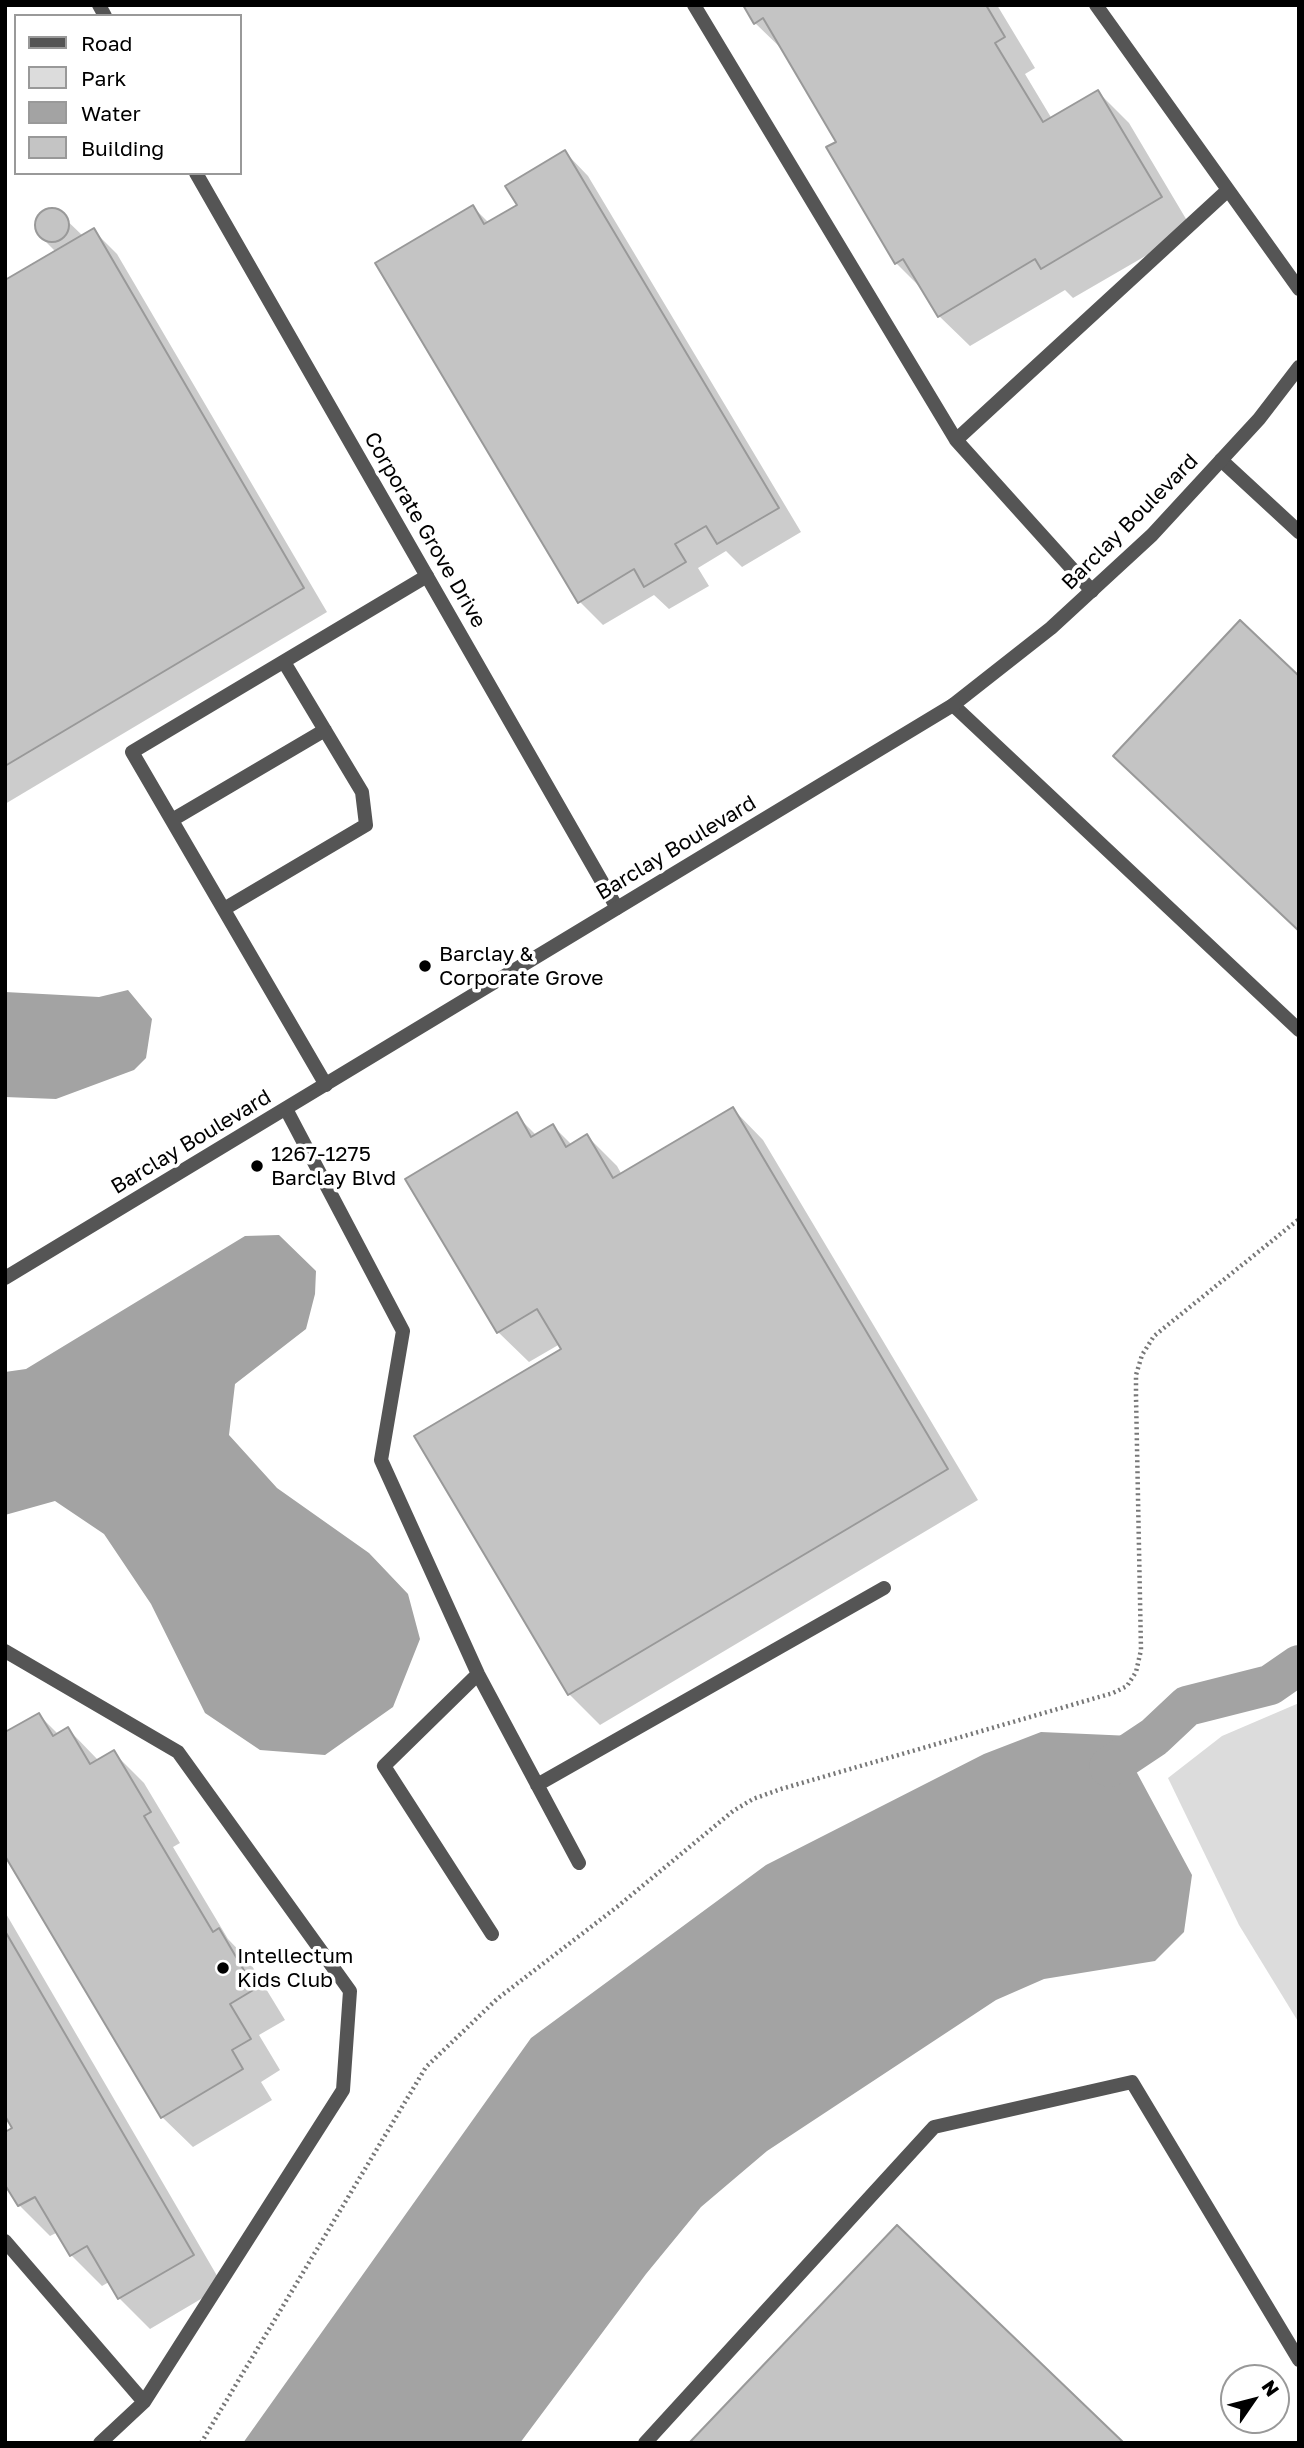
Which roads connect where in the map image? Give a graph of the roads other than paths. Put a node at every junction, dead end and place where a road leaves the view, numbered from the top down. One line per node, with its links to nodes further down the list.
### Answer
1 (694, 5): 7 (street)
2 (1096, 5): 4 (street)
3 (197, 175): 10 (street, Corporate Grove Drive)
4 (1228, 190): 5 (street); 7 (street)
5 (1299, 289)
6 (1299, 367): 8 (street, Barclay Boulevard)
7 (956, 440): 11 (street)
8 (1221, 460): 9 (street); 11 (street, Barclay Boulevard)
9 (1299, 532)
10 (427, 576): 12 (street); 16 (street, Corporate Grove Drive)
11 (1092, 590): 13 (street, Barclay Boulevard)
12 (284, 662): 14 (street); 15 (street)
13 (953, 705): 16 (street, Barclay Boulevard); 18 (street)
14 (325, 730): 15 (street); 17 (street)
15 (172, 820): 17 (street)
16 (617, 908): 19 (street, Barclay Boulevard)
17 (224, 909): 19 (street)
18 (1299, 1030)
19 (326, 1085): 20 (street, Barclay Boulevard)
20 (286, 1109): 21 (street, Barclay Boulevard); 24 (street)
21 (5, 1278)
22 (884, 1588): 25 (street)
23 (5, 1651): 30 (street)
24 (478, 1674): 25 (street); 27 (street)
25 (537, 1785): 26 (street)
26 (579, 1863)
27 (492, 1934)
28 (5, 2241): 30 (street)
29 (1299, 2360): 32 (street)
30 (144, 2402): 31 (street)
31 (100, 2443)
32 (645, 2443)

